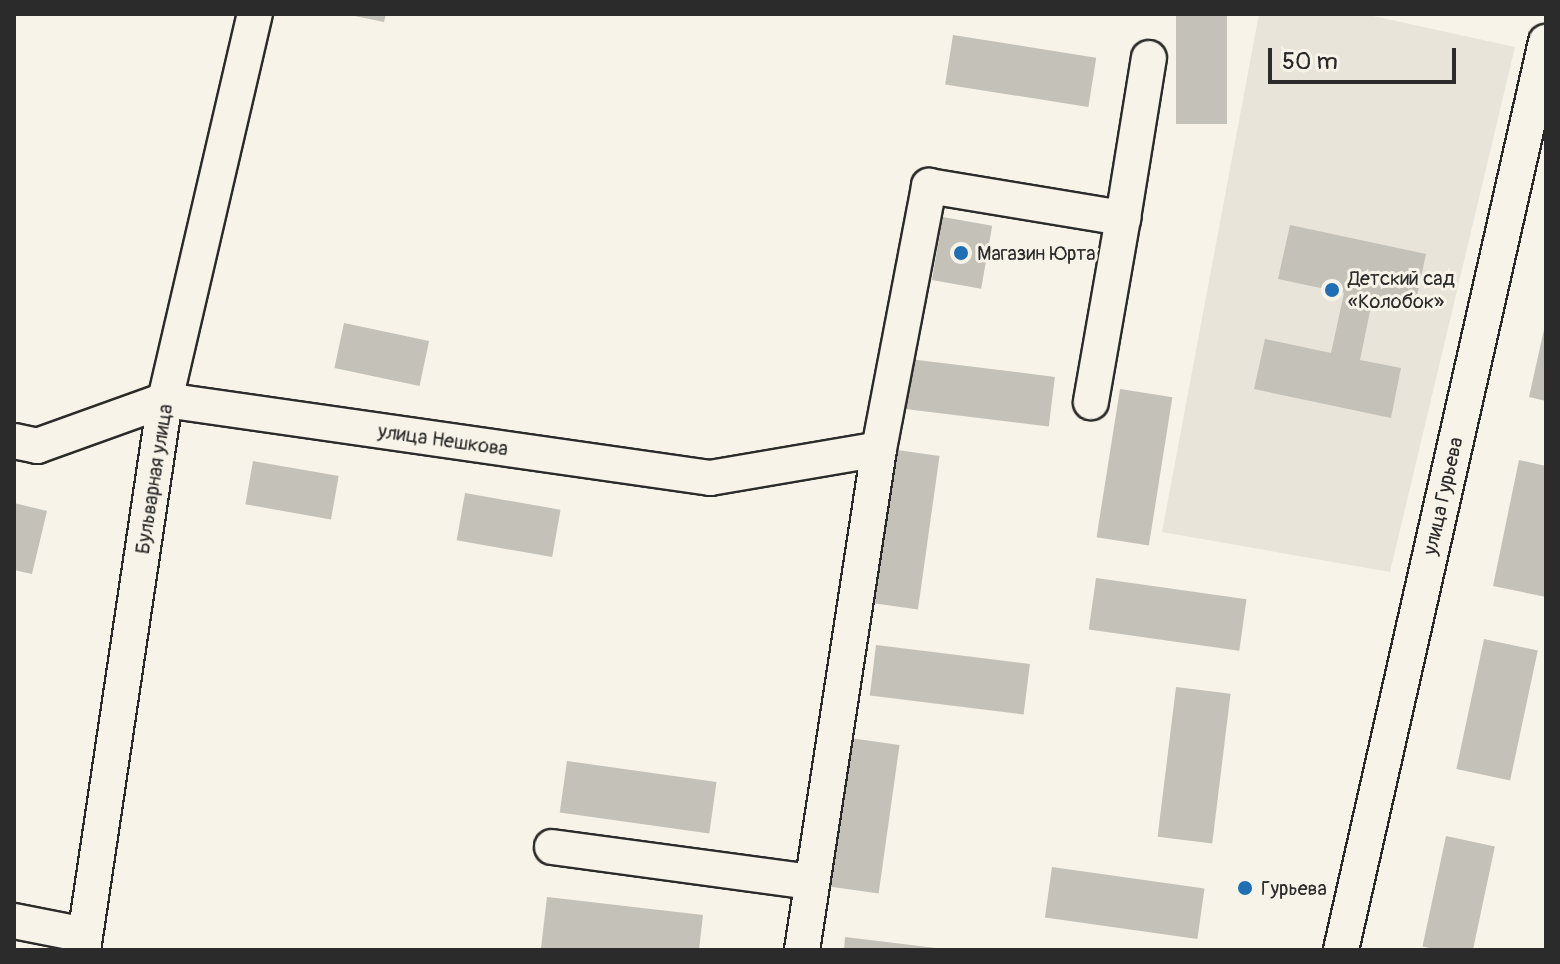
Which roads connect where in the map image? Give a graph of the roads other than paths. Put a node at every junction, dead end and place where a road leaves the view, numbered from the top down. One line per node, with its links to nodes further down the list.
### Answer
1 (255, 14): 5 (street, Бульварная улица)
2 (1546, 42): 14 (street, улица Гурьева)
3 (1149, 58): 4 (street)
4 (1123, 218): 6 (street); 8 (street)
5 (165, 400): 7 (street, улица Нешкова); 8 (street, улица Нешкова); 12 (street, Бульварная улица)
6 (1091, 402)
7 (14, 441)
8 (879, 449): 10 (street)
9 (552, 847): 10 (street)
10 (810, 882): 13 (street)
11 (14, 921): 12 (street)
12 (84, 943)
13 (802, 950)
14 (1341, 950)

